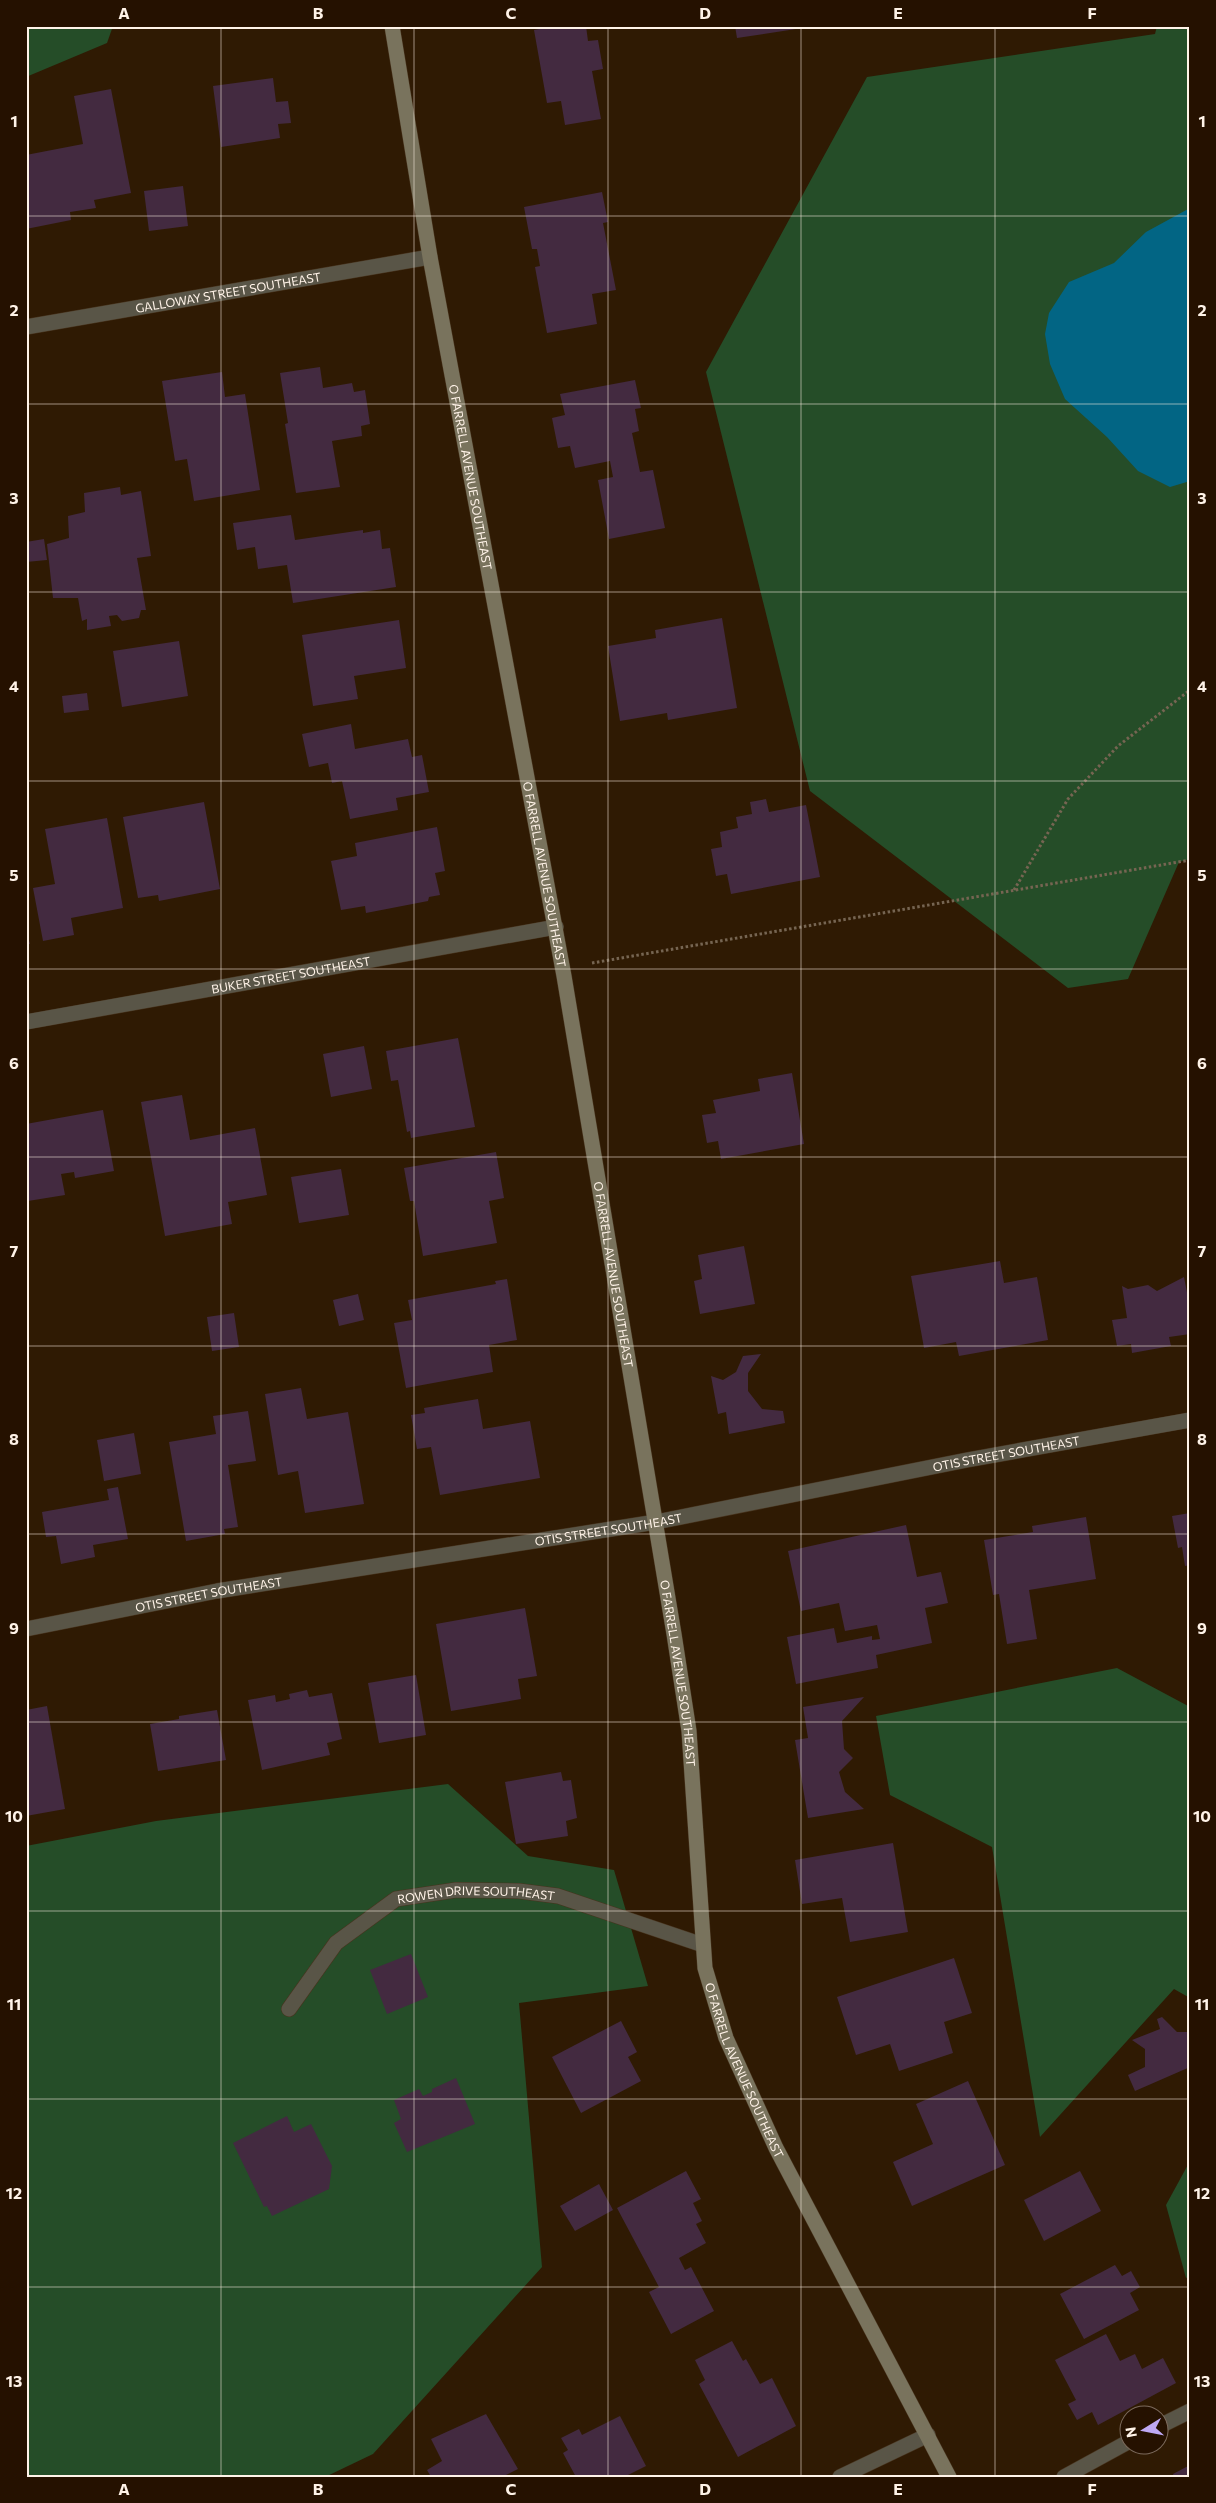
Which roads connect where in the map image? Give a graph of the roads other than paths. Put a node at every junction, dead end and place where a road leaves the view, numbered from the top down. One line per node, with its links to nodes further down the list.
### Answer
1 (392, 26): 2 (street, O FARRELL AVENUE SOUTHEAST)
2 (430, 257): 3 (street, GALLOWAY STREET SOUTHEAST); 4 (street, O FARRELL AVENUE SOUTHEAST)
3 (26, 327)
4 (556, 927): 5 (street, BUKER STREET SOUTHEAST); 7 (street, O FARRELL AVENUE SOUTHEAST)
5 (26, 1022)
6 (1190, 1420): 7 (street, OTIS STREET SOUTHEAST)
7 (656, 1522): 8 (street, OTIS STREET SOUTHEAST); 9 (street, O FARRELL AVENUE SOUTHEAST)
8 (26, 1629)
9 (703, 1945): 10 (street, ROWEN DRIVE SOUTHEAST); 13 (street, O FARRELL AVENUE SOUTHEAST)
10 (289, 2009)
11 (1190, 2411): 12 (street)
12 (1168, 2422)
13 (928, 2435): 15 (street); 16 (street, O FARRELL AVENUE SOUTHEAST)
14 (1118, 2447): 17 (street)
15 (840, 2477)
16 (949, 2477)
17 (1064, 2477)

